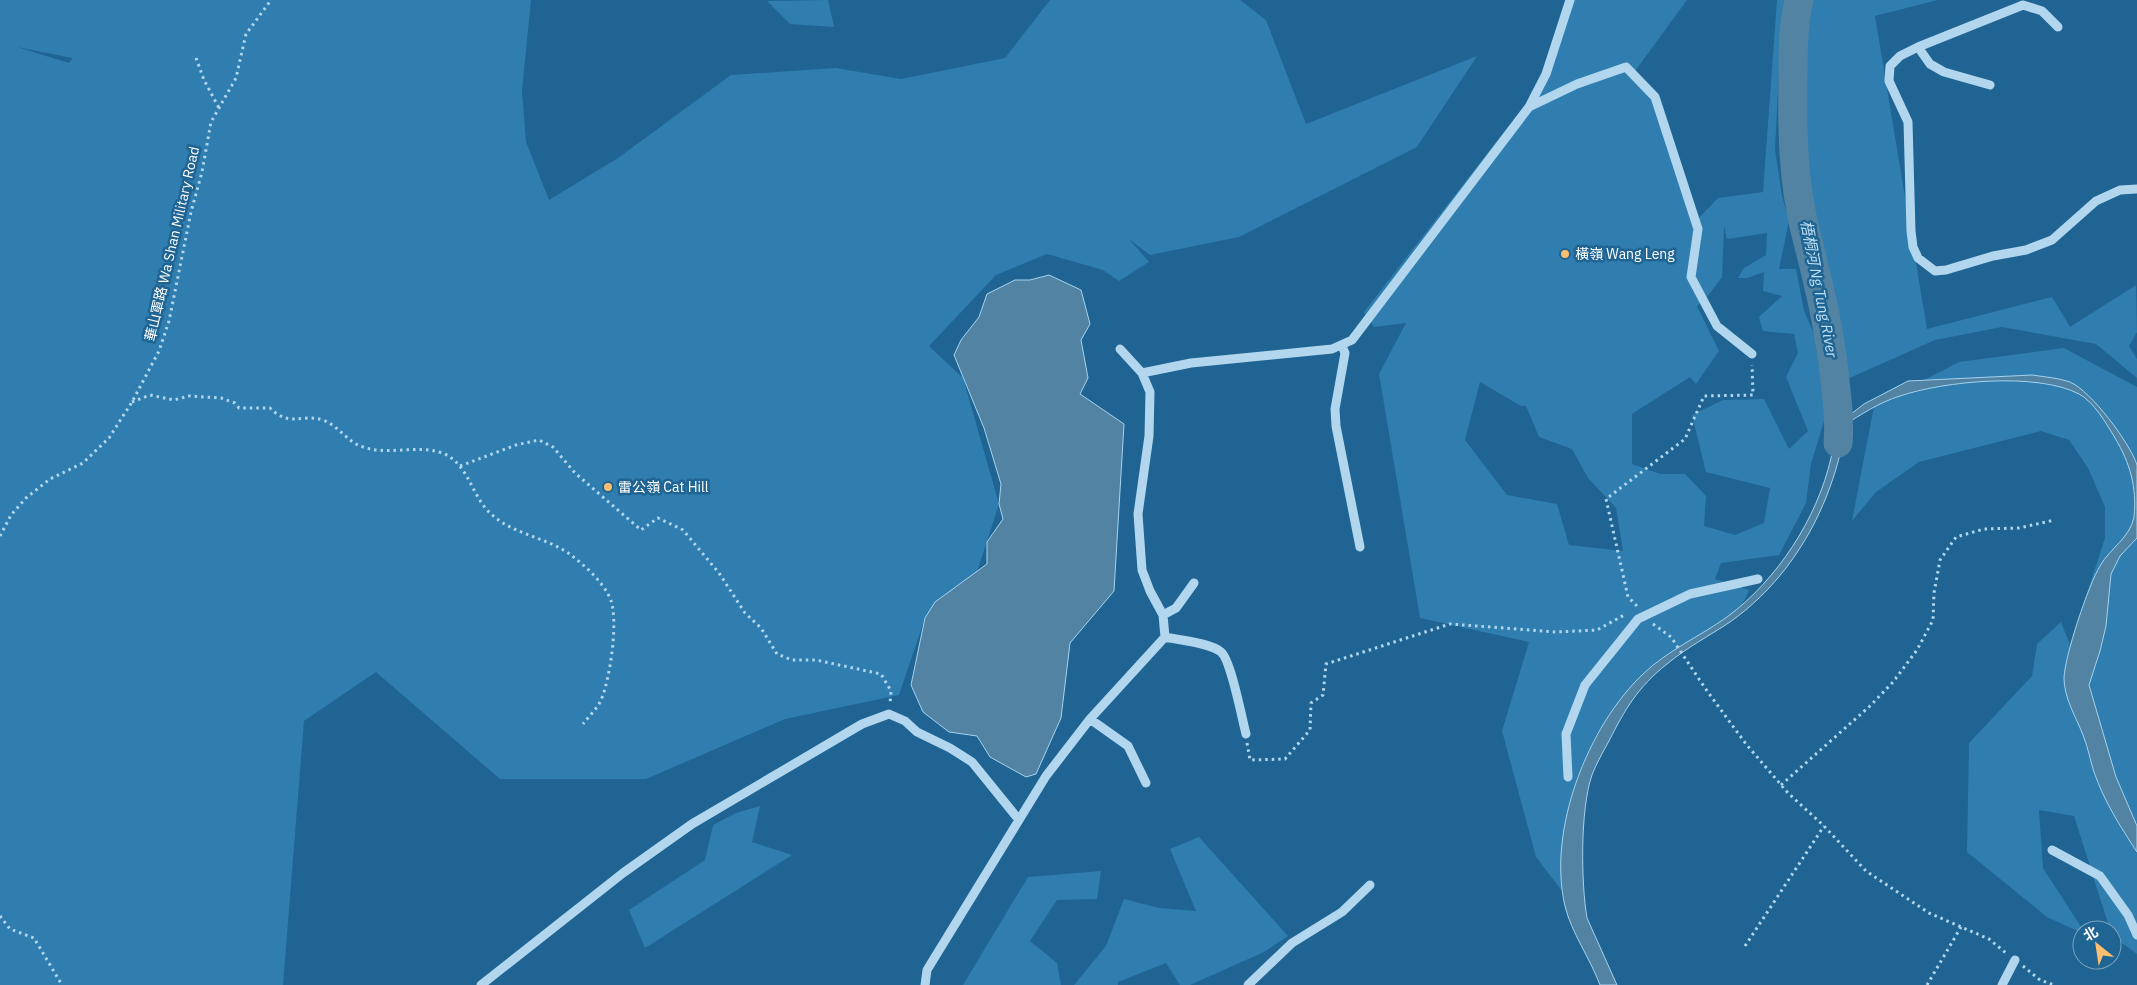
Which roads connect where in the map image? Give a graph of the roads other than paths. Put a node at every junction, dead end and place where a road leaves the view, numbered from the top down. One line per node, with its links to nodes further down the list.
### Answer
1 (1570, 0): 5 (street)
2 (2058, 27): 3 (street)
3 (1918, 47): 4 (street); 6 (street)
4 (1990, 85)
5 (1529, 107): 7 (street); 9 (street)
6 (2137, 189)
7 (1342, 346): 10 (street); 11 (street)
8 (1120, 349): 10 (street)
9 (1752, 354)
10 (1142, 373): 14 (street)
11 (1360, 547)
12 (1758, 579): 18 (street)
13 (1194, 583): 14 (street)
14 (1163, 615): 15 (street)
15 (1165, 637): 16 (street); 17 (street)
16 (1090, 718): 19 (street); 20 (street)
17 (1246, 734)
18 (1568, 777)
19 (1146, 783)
20 (1019, 820): 25 (street); 26 (street)
21 (2052, 850): 23 (street)
22 (1370, 885): 27 (street)
23 (2137, 935)
24 (2015, 960): 28 (street)
25 (481, 985)
26 (925, 985)
27 (1248, 985)
28 (2002, 985)

